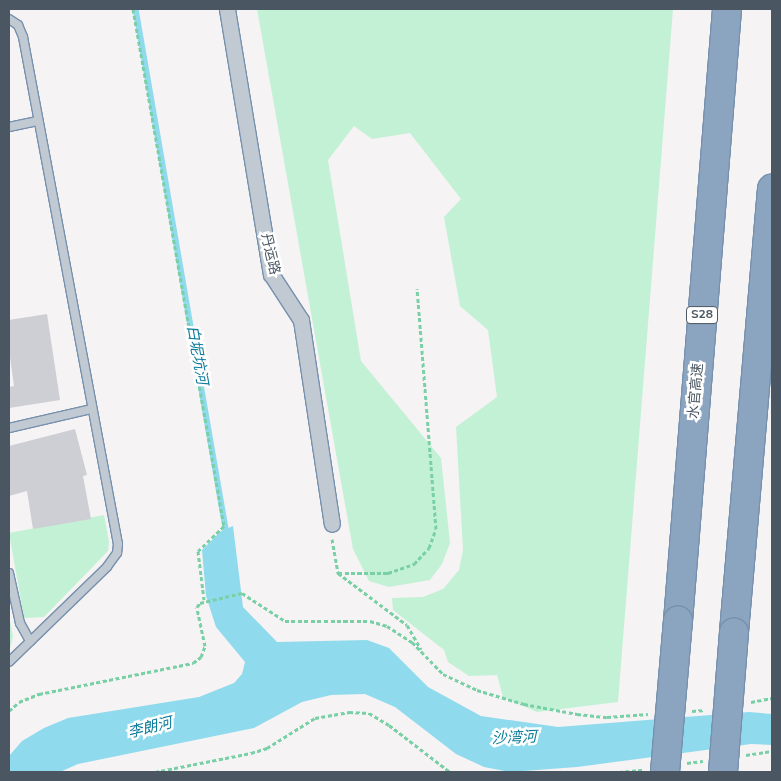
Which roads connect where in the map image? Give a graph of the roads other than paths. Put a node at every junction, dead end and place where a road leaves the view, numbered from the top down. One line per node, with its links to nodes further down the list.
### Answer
1 (227, 9): 9 (street, 丹运路)
2 (727, 9): 14 (highway, 水官高速 / S28, bridge)
3 (9, 19): 4 (lane)
4 (36, 121): 5 (lane); 7 (lane)
5 (9, 127)
6 (772, 189): 13 (highway, bridge)
7 (91, 409): 8 (lane); 11 (lane)
8 (9, 428)
9 (332, 524)
10 (9, 573): 11 (lane)
11 (30, 642): 12 (lane)
12 (9, 662)
13 (722, 763)
14 (666, 768)

